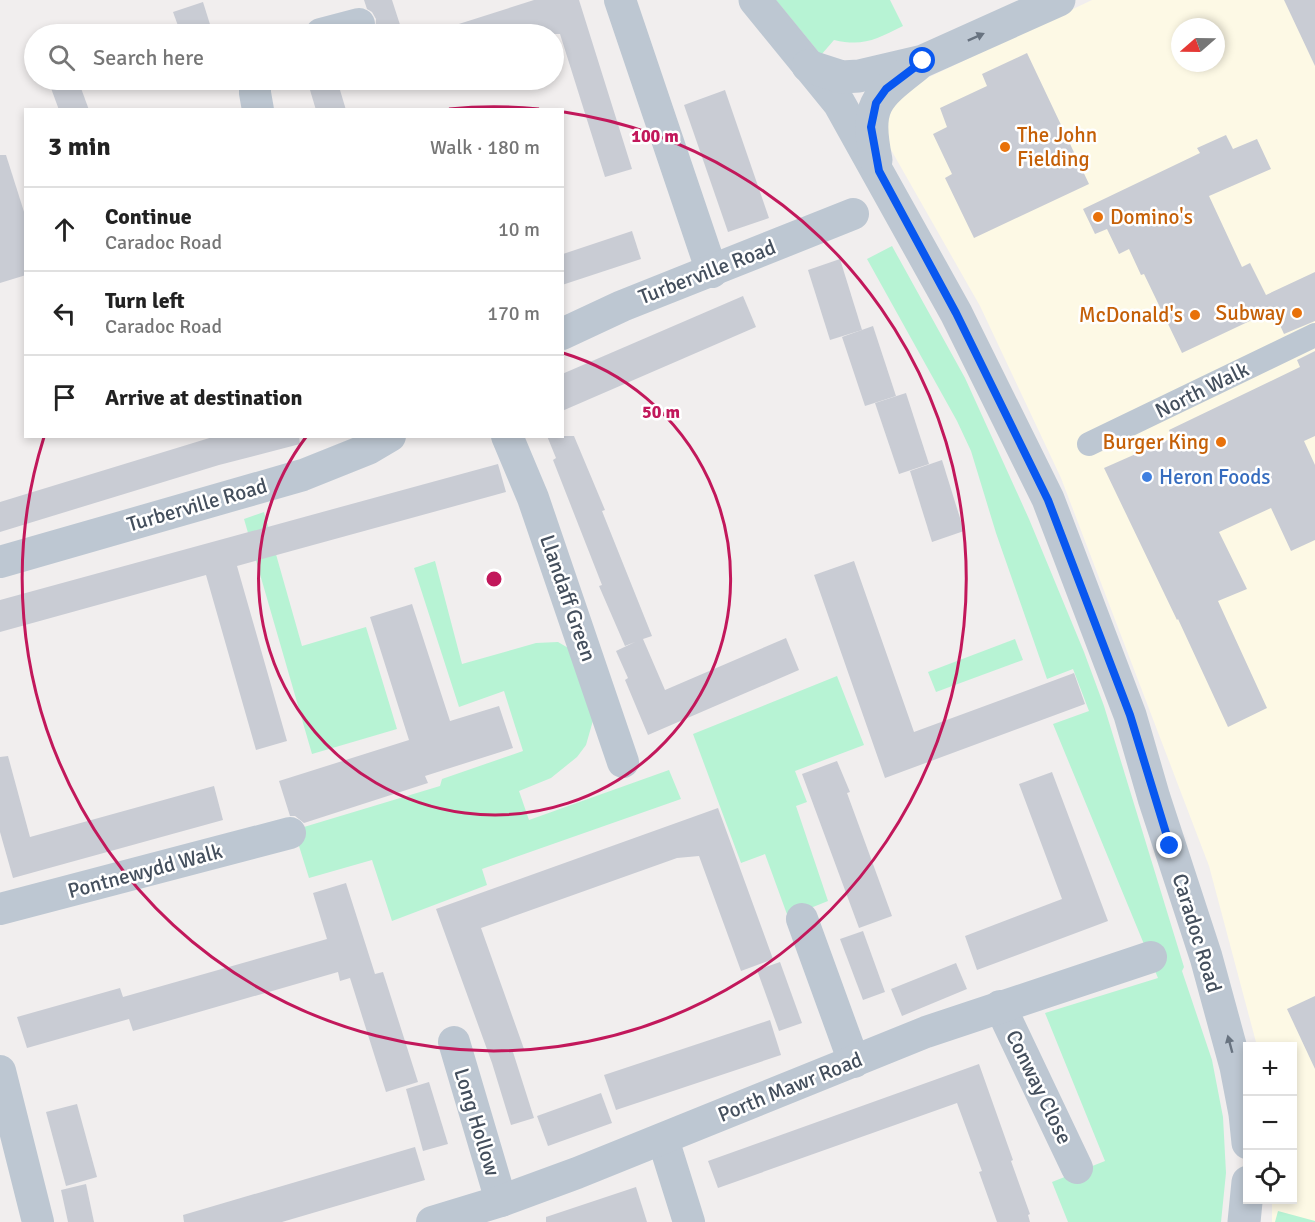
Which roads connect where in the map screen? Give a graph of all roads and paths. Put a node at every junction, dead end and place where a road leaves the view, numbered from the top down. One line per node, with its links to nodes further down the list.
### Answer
1 (620, 0): 10 (street)
2 (755, 0): 5 (street, Caradoc Road)
3 (1059, 0): 4 (street, one-way to 3)
4 (923, 61): 5 (street); 8 (street, Caradoc Road)
5 (808, 66): 8 (street, Caradoc Road)
6 (255, 90): 7 (street)
7 (258, 108)
8 (879, 171): 26 (street, Caradoc Road, one-way to 8)
9 (853, 214): 10 (street, Turberville Road)
10 (712, 272): 11 (street, Turberville Road)
11 (564, 333)
12 (1315, 335): 15 (street, North Walk)
13 (508, 438): 17 (street, Llandaff Green)
14 (374, 441): 16 (street, Turberville Road)
15 (1089, 444)
16 (0, 562)
17 (623, 762)
18 (290, 833): 19 (street, Pontnewydd Walk)
19 (0, 909)
20 (802, 919): 24 (street)
21 (1151, 957): 22 (street, Porth Mawr Road)
22 (1000, 1006): 24 (street, Porth Mawr Road); 28 (street, Conway Close)
23 (454, 1042): 29 (street, Long Hollow)
24 (854, 1062): 27 (street, Porth Mawr Road)
25 (0, 1071): 31 (street)
26 (1243, 1104)
27 (663, 1139): 29 (street, Porth Mawr Road); 33 (street)
28 (1077, 1168)
29 (501, 1201): 32 (street, Porth Mawr Road)
30 (1246, 1204): 34 (street)
31 (38, 1222)
32 (432, 1222)
33 (689, 1222)
34 (1244, 1222)

